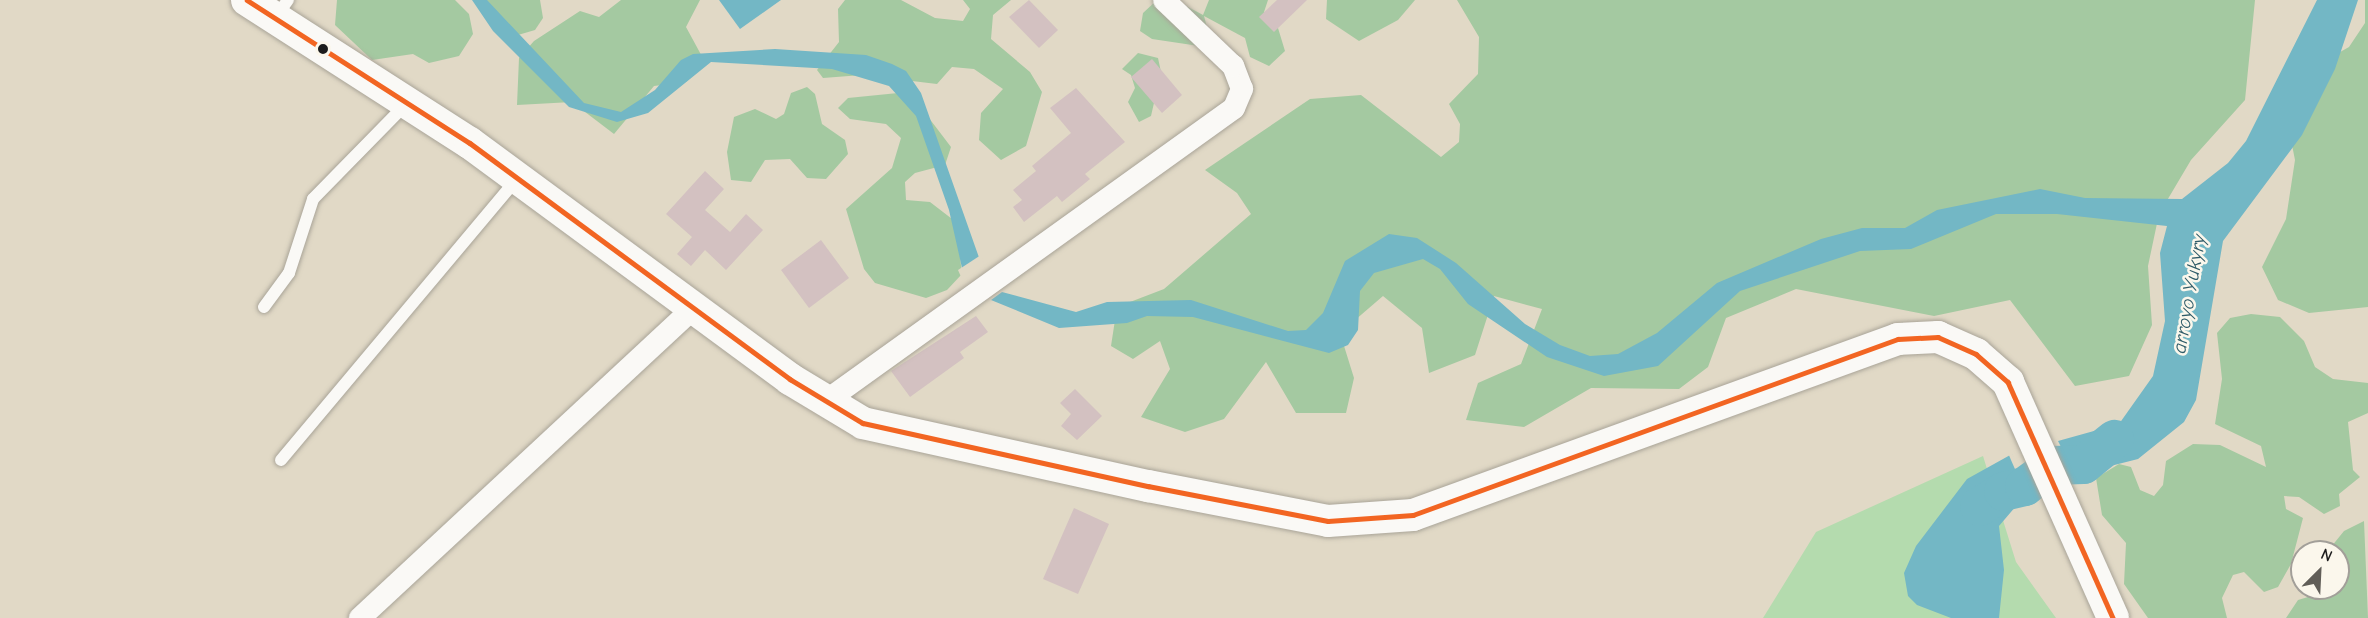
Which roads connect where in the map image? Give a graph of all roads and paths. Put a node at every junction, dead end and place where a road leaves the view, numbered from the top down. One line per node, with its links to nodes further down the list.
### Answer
1 (247, 0): 3 (main road)
2 (1164, 0): 8 (street)
3 (282, 9): 4 (main road)
4 (407, 103): 5 (main road); 6 (lane)
5 (518, 178): 7 (main road); 9 (lane)
6 (264, 307)
7 (694, 308): 8 (main road); 10 (street)
8 (826, 401): 11 (main road)
9 (281, 460)
10 (360, 618)
11 (2113, 618)

